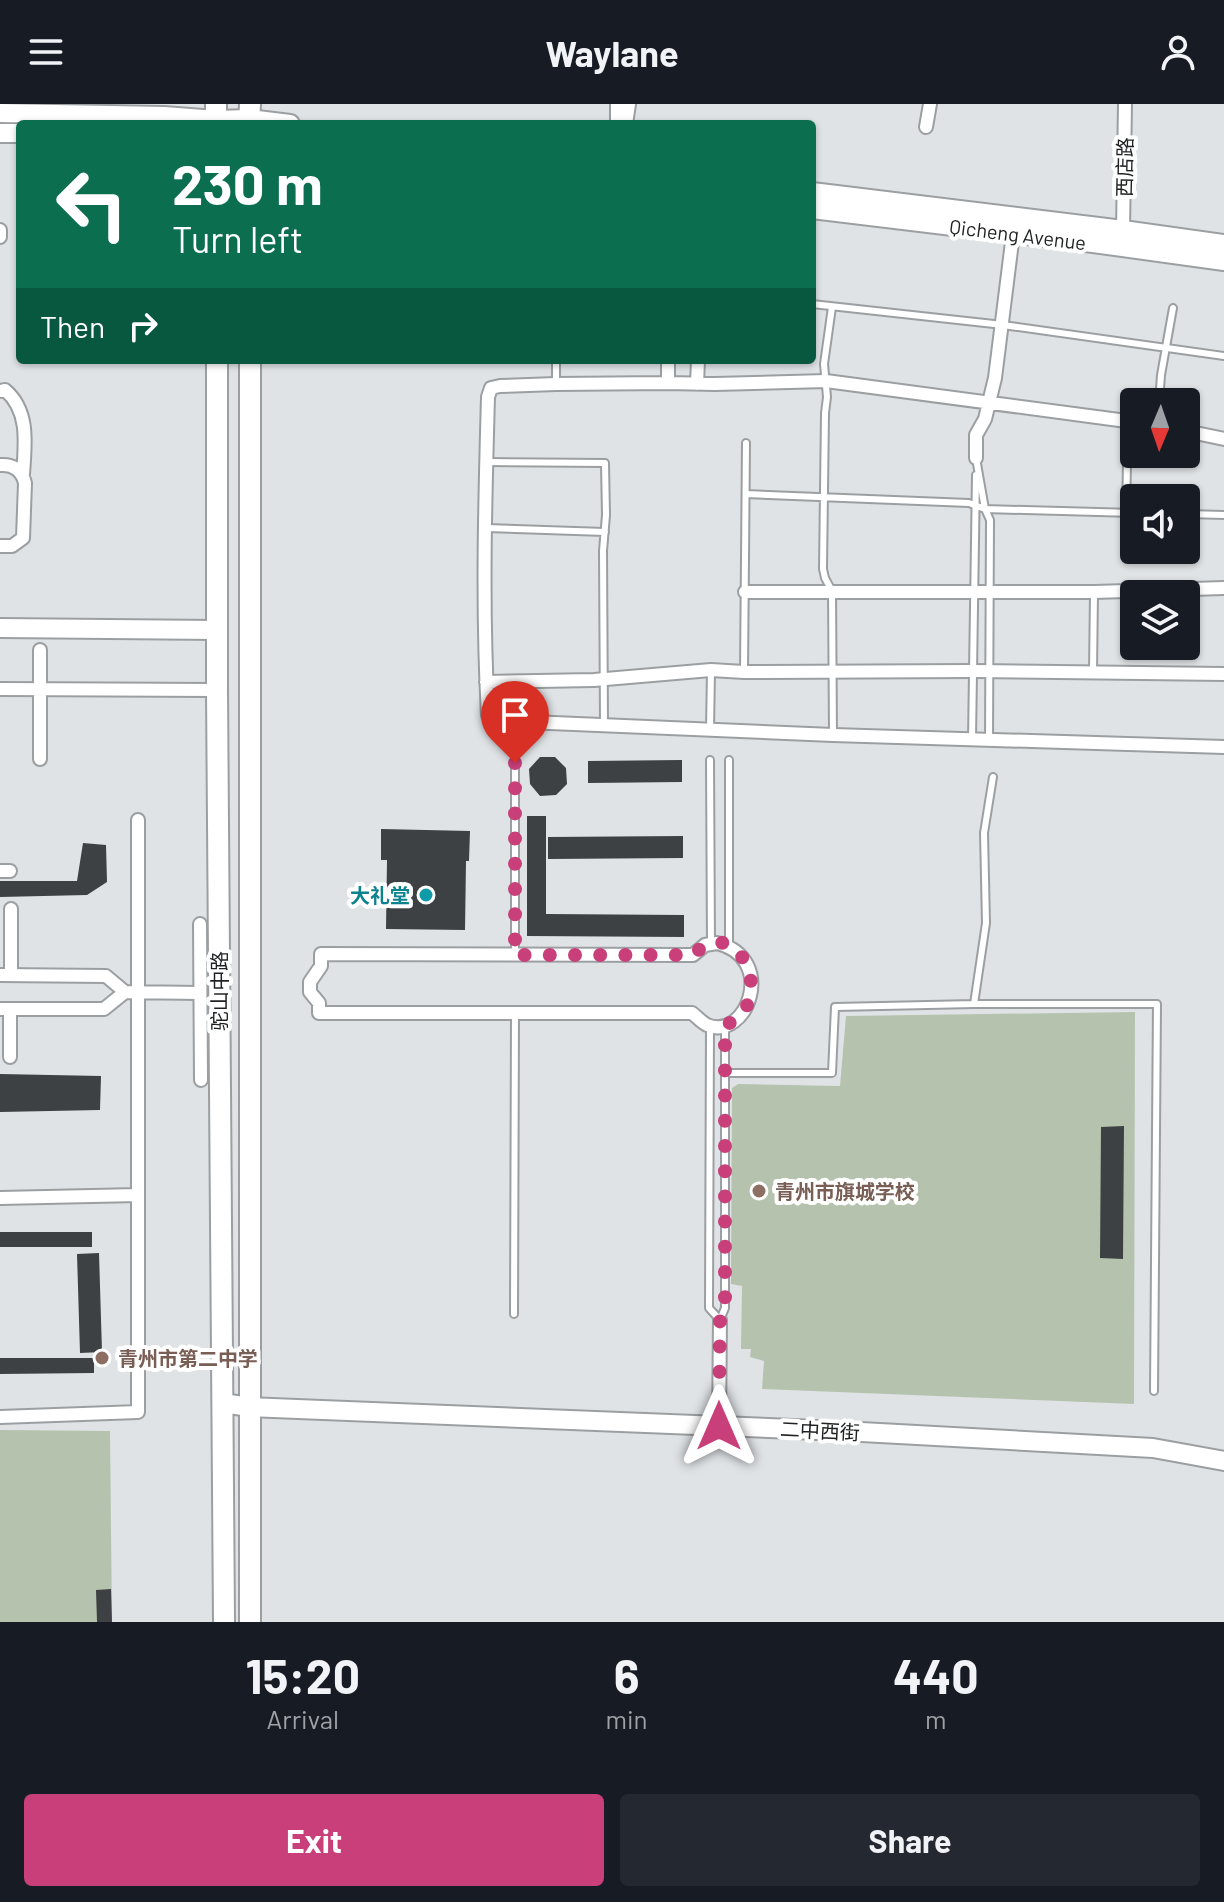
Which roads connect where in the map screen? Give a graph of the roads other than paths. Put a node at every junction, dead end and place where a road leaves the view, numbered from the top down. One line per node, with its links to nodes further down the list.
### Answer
1 (930, 104): 7 (street)
2 (1125, 104): 11 (street, 西店路)
3 (0, 113): 4 (street)
4 (216, 116): 5 (street)
5 (249, 116): 6 (street)
6 (270, 120)
7 (926, 127)
8 (816, 192): 11 (street, Qicheng Avenue)
9 (816, 209): 12 (street, Qicheng Avenue)
10 (0, 230): 13 (street)
11 (1123, 230): 14 (street, Qicheng Avenue)
12 (1013, 234): 15 (street, Qicheng Avenue); 19 (street)
13 (0, 237)
14 (1224, 244)
15 (1224, 261)
16 (816, 305): 17 (lane)
17 (832, 307): 19 (lane); 27 (lane)
18 (1173, 308): 20 (lane)
19 (1003, 325): 20 (lane); 33 (street)
20 (1167, 348): 21 (lane); 31 (lane)
21 (1224, 356)
22 (217, 364): 59 (main road, 驼山中路)
23 (250, 364): 109 (main road, 驼山中路)
24 (556, 364): 29 (lane)
25 (668, 364): 28 (street)
26 (698, 364): 30 (street)
27 (826, 381): 30 (street); 33 (street); 43 (lane)
28 (668, 383): 29 (street); 30 (street)
29 (556, 384): 39 (street)
30 (697, 384)
31 (1160, 388)
32 (0, 391): 41 (street)
33 (989, 403): 34 (street); 38 (street)
34 (1120, 420)
35 (1200, 434): 36 (street)
36 (1224, 439)
37 (746, 443): 42 (lane)
38 (976, 458): 44 (lane); 45 (lane)
39 (486, 462): 49 (street); 50 (lane)
40 (0, 464): 41 (street)
41 (23, 474): 51 (street)
42 (746, 494): 43 (lane); 54 (lane)
43 (824, 498): 44 (lane); 53 (lane)
44 (976, 505): 45 (lane); 56 (lane)
45 (985, 509): 46 (lane); 57 (lane)
46 (1120, 513)
47 (1200, 514): 48 (lane)
48 (1224, 515)
49 (486, 528): 50 (lane); 69 (street)
50 (605, 532): 68 (lane)
51 (0, 546)
52 (1224, 588): 55 (street)
53 (832, 591): 54 (street); 56 (street); 62 (lane)
54 (745, 592): 65 (lane)
55 (1094, 592): 57 (street); 66 (lane)
56 (974, 593): 57 (street); 63 (lane)
57 (990, 593): 64 (lane)
58 (0, 628): 59 (street)
59 (217, 630): 72 (main road, 驼山中路)
60 (40, 650): 71 (street)
61 (711, 670): 65 (street); 68 (street); 74 (lane)
62 (833, 671): 63 (street); 65 (street); 75 (lane)
63 (974, 671): 64 (street); 76 (lane)
64 (990, 671): 66 (street); 77 (lane)
65 (744, 672)
66 (1093, 673): 67 (street)
67 (1224, 674)
68 (604, 678): 69 (street); 73 (lane)
69 (486, 682): 73 (street)
70 (0, 689): 71 (street)
71 (40, 689): 72 (street); 79 (street)
72 (217, 690): 108 (main road, 驼山中路)
73 (604, 725): 74 (street)
74 (710, 730): 75 (street)
75 (833, 735): 76 (street)
76 (972, 739): 77 (street)
77 (989, 740): 78 (street)
78 (1224, 747)
79 (40, 759)
80 (710, 760): 85 (lane)
81 (729, 760): 86 (lane)
82 (515, 763): 91 (lane)
83 (993, 777): 95 (lane)
84 (138, 820): 93 (street)
85 (710, 826): 86 (lane); 89 (lane)
86 (729, 827): 90 (lane)
87 (11, 909): 92 (street)
88 (200, 924): 94 (street)
89 (711, 943): 90 (street); 91 (street)
90 (729, 946): 98 (street)
91 (515, 955): 97 (street)
92 (5, 975): 93 (street)
93 (132, 992): 94 (street); 96 (street); 103 (street)
94 (200, 993): 102 (street)
95 (974, 1004): 101 (lane); 107 (lane)
96 (5, 1009): 100 (street)
97 (515, 1013): 99 (street); 105 (lane)
98 (725, 1025): 99 (street); 101 (lane)
99 (710, 1026): 106 (lane)
100 (10, 1057)
101 (725, 1073): 106 (lane)
102 (201, 1080)
103 (138, 1195): 104 (street); 110 (street)
104 (0, 1198)
105 (514, 1314)
106 (720, 1320): 111 (street)
107 (1154, 1391)
108 (222, 1403): 109 (street, 二中西街); 113 (main road, 驼山中路)
109 (250, 1407): 111 (street, 二中西街); 114 (main road, 驼山中路)
110 (0, 1417)
111 (719, 1426): 112 (street, 二中西街)
112 (1224, 1461)
113 (224, 1622)
114 (250, 1622)

